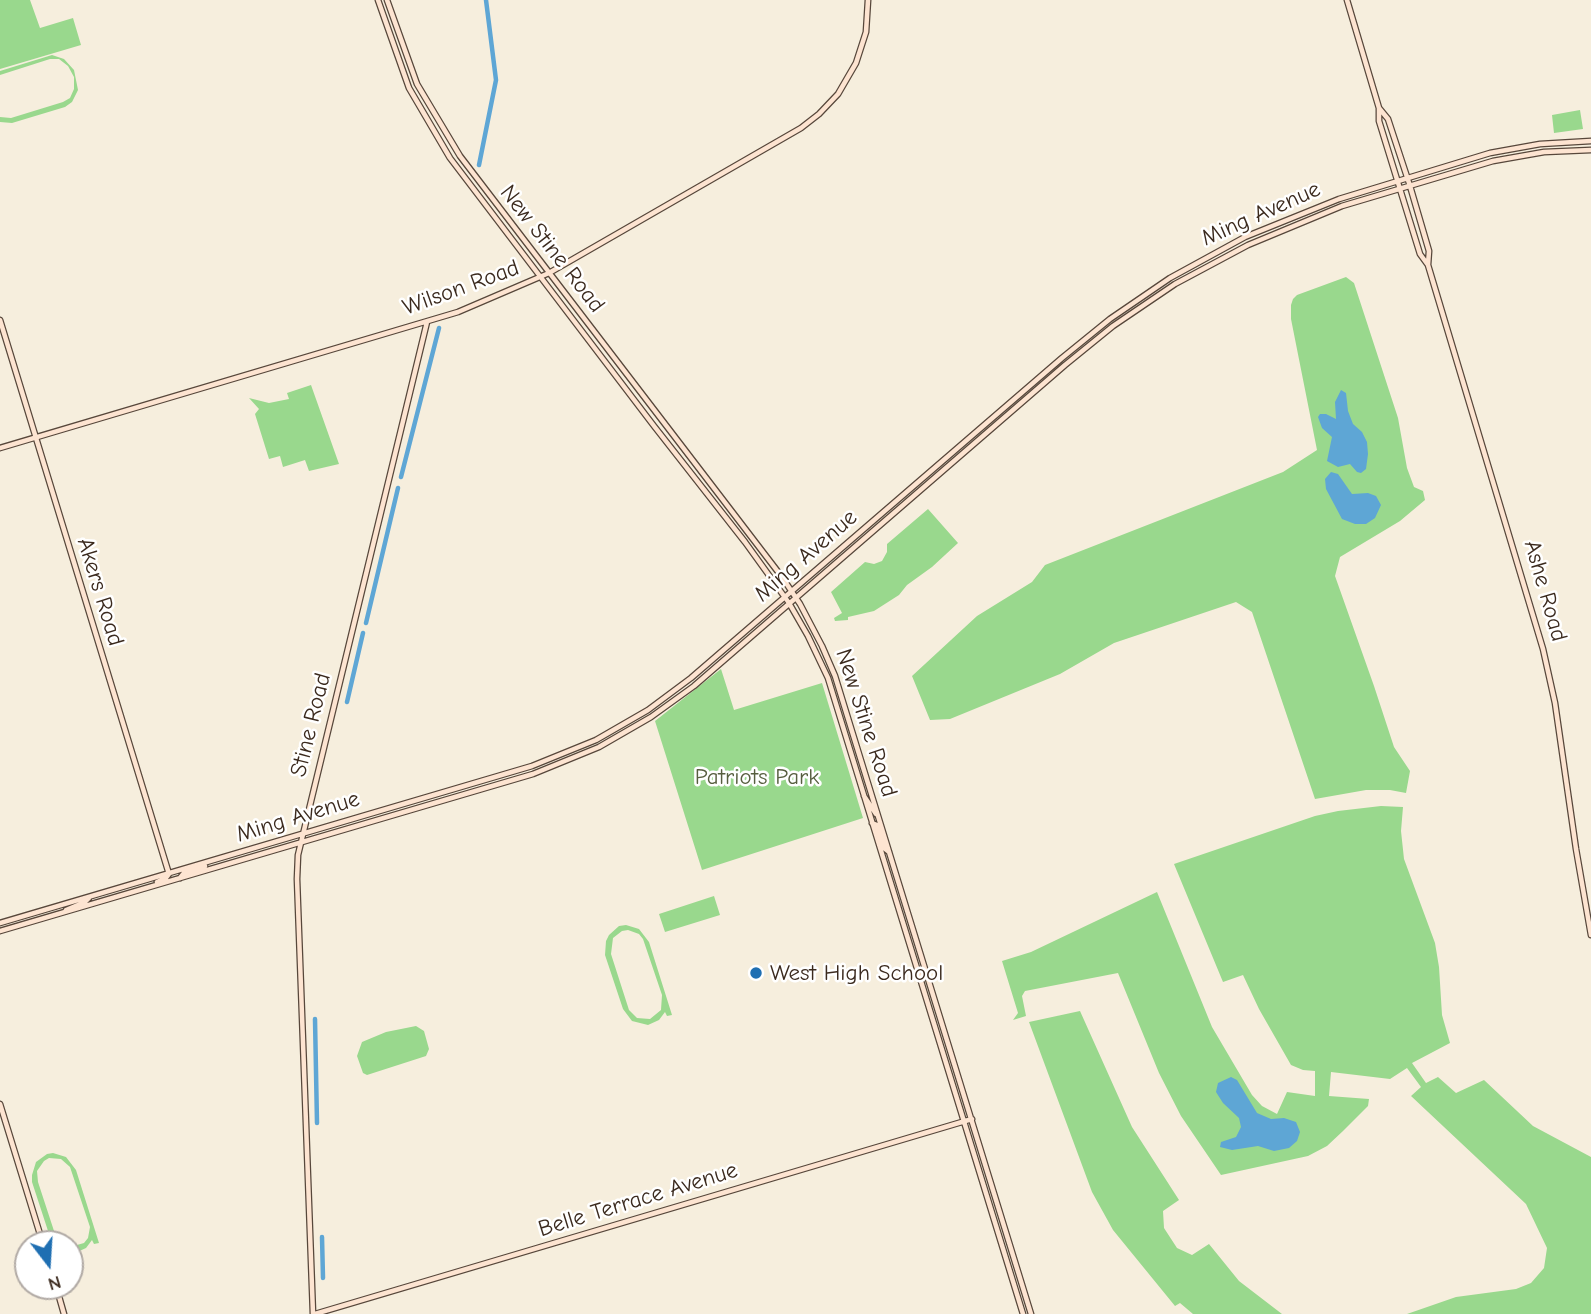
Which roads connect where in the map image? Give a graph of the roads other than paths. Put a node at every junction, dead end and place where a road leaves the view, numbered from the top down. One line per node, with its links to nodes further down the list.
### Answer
1 (378, 0): 18 (main road, New Stine Road)
2 (387, 0): 17 (main road, New Stine Road)
3 (868, 0): 17 (main road, Wilson Road)
4 (1347, 0): 5 (main road, Ashe Road)
5 (1380, 108): 12 (main road, Ashe Road); 13 (main road, Ashe Road)
6 (1591, 141): 7 (main road, Ming Avenue)
7 (1554, 143): 8 (main road, Ming Avenue); 10 (main road)
8 (1524, 146): 11 (main road); 12 (main road, Ming Avenue)
9 (1591, 150): 10 (main road, Ming Avenue)
10 (1525, 154): 11 (main road, Ming Avenue)
11 (1493, 160): 14 (main road, Ming Avenue)
12 (1407, 178): 13 (main road, Ming Avenue); 14 (main road, Ashe Road)
13 (1398, 180): 15 (main road, Ashe Road); 23 (main road, Ming Avenue)
14 (1409, 186): 15 (main road, Ming Avenue); 16 (main road, Ashe Road)
15 (1400, 189): 16 (main road, Ashe Road); 25 (main road, Ming Avenue)
16 (1428, 265): 53 (main road, Ashe Road)
17 (549, 274): 18 (main road, Wilson Road); 23 (main road, New Stine Road)
18 (541, 278): 20 (main road, Wilson Road); 24 (main road, New Stine Road)
19 (0, 320): 21 (main road, Akers Road)
20 (427, 321): 21 (main road, Wilson Road); 40 (main road, Stine Road)
21 (36, 437): 22 (main road, Wilson Road); 44 (main road, Akers Road)
22 (0, 448)
23 (791, 591): 24 (main road, Ming Avenue); 25 (main road, New Stine Road)
24 (784, 596): 26 (main road, New Stine Road); 27 (main road, Ming Avenue)
25 (796, 597): 26 (main road, Ming Avenue); 38 (main road, New Stine Road)
26 (789, 603): 28 (main road, Ming Avenue); 34 (main road, New Stine Road)
27 (679, 688): 28 (main road); 29 (main road, Ming Avenue)
28 (651, 717): 31 (main road, Ming Avenue)
29 (608, 733): 30 (main road, Ming Avenue); 31 (main road)
30 (586, 745): 32 (main road); 33 (main road, Ming Avenue)
31 (591, 751): 32 (main road, Ming Avenue)
32 (565, 762): 36 (main road, Ming Avenue)
33 (460, 787): 35 (main road, Ming Avenue); 36 (main road)
34 (863, 796): 38 (main road); 39 (main road, New Stine Road)
35 (425, 798): 37 (main road); 40 (main road, Ming Avenue)
36 (428, 805): 37 (main road, Ming Avenue)
37 (400, 813): 41 (main road, Ming Avenue)
38 (878, 815): 42 (main road, New Stine Road)
39 (872, 823): 42 (main road); 56 (main road, New Stine Road)
40 (303, 834): 41 (main road, Stine Road); 43 (main road, Ming Avenue)
41 (300, 843): 45 (main road, Ming Avenue); 58 (main road, Stine Road)
42 (890, 852): 55 (main road, New Stine Road)
43 (215, 860): 44 (main road, Ming Avenue); 45 (main road)
44 (169, 873): 46 (main road, Ming Avenue); 47 (main road)
45 (180, 878): 47 (main road, Ming Avenue)
46 (124, 887): 48 (main road, Ming Avenue); 49 (main road)
47 (133, 893): 49 (main road, Ming Avenue)
48 (90, 897): 50 (main road); 51 (main road, Ming Avenue)
49 (92, 905): 50 (main road, Ming Avenue)
50 (46, 918): 52 (main road, Ming Avenue)
51 (0, 923)
52 (0, 931)
53 (1591, 935)
54 (0, 1104): 57 (main road)
55 (972, 1119): 56 (main road, Belle Terrace Avenue); 60 (main road, New Stine Road)
56 (963, 1122): 58 (main road, Belle Terrace Avenue); 59 (main road, New Stine Road)
57 (39, 1230)
58 (314, 1314)
59 (1023, 1314)
60 (1031, 1314)

